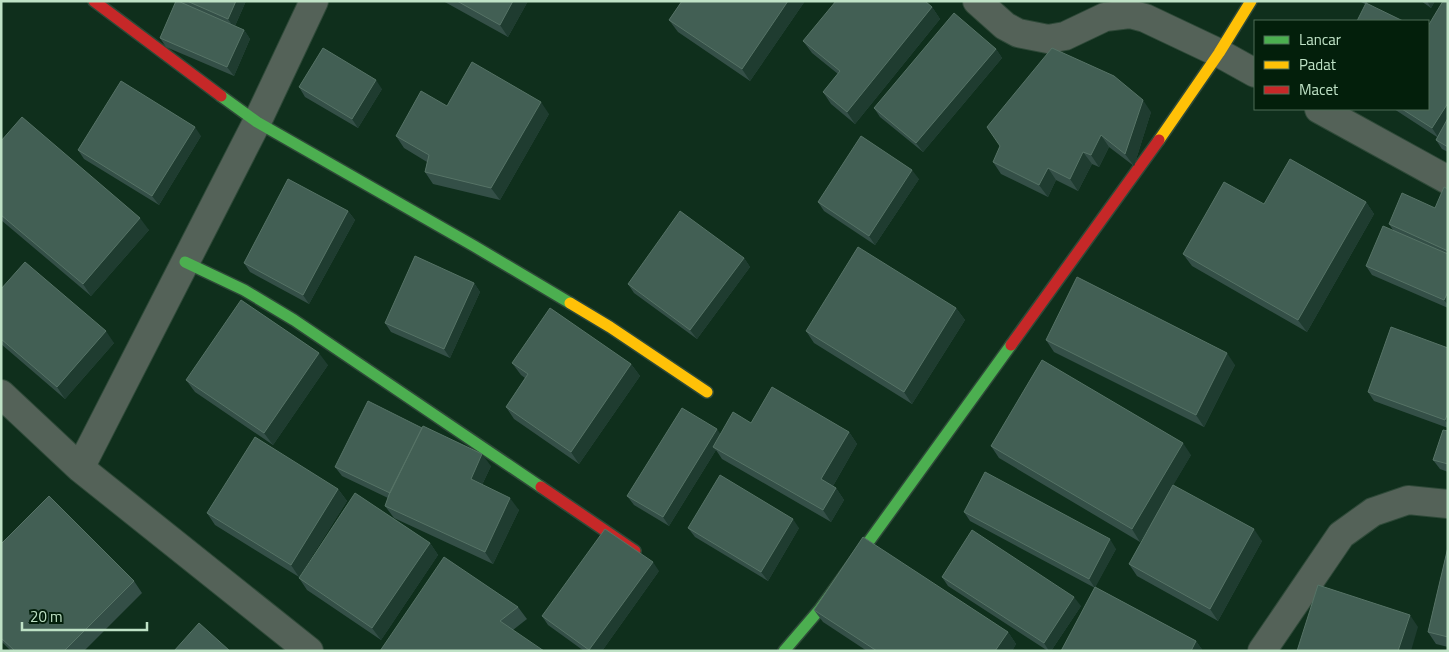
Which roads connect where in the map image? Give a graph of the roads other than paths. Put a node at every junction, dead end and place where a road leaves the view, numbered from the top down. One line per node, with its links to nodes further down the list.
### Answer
1 (94, 1): 8 (street)
2 (314, 1): 8 (street)
3 (977, 1): 5 (street)
4 (1251, 1): 5 (street)
5 (1218, 53): 6 (street); 17 (street)
6 (1254, 72)
7 (1321, 110): 9 (street)
8 (257, 122): 10 (street); 11 (street)
9 (1448, 180)
10 (185, 262): 13 (street); 15 (street)
11 (707, 392)
12 (1, 394): 13 (street)
13 (80, 468): 16 (street)
14 (1448, 504): 18 (street)
15 (646, 559)
16 (309, 651)
17 (784, 651)
18 (1262, 651)

